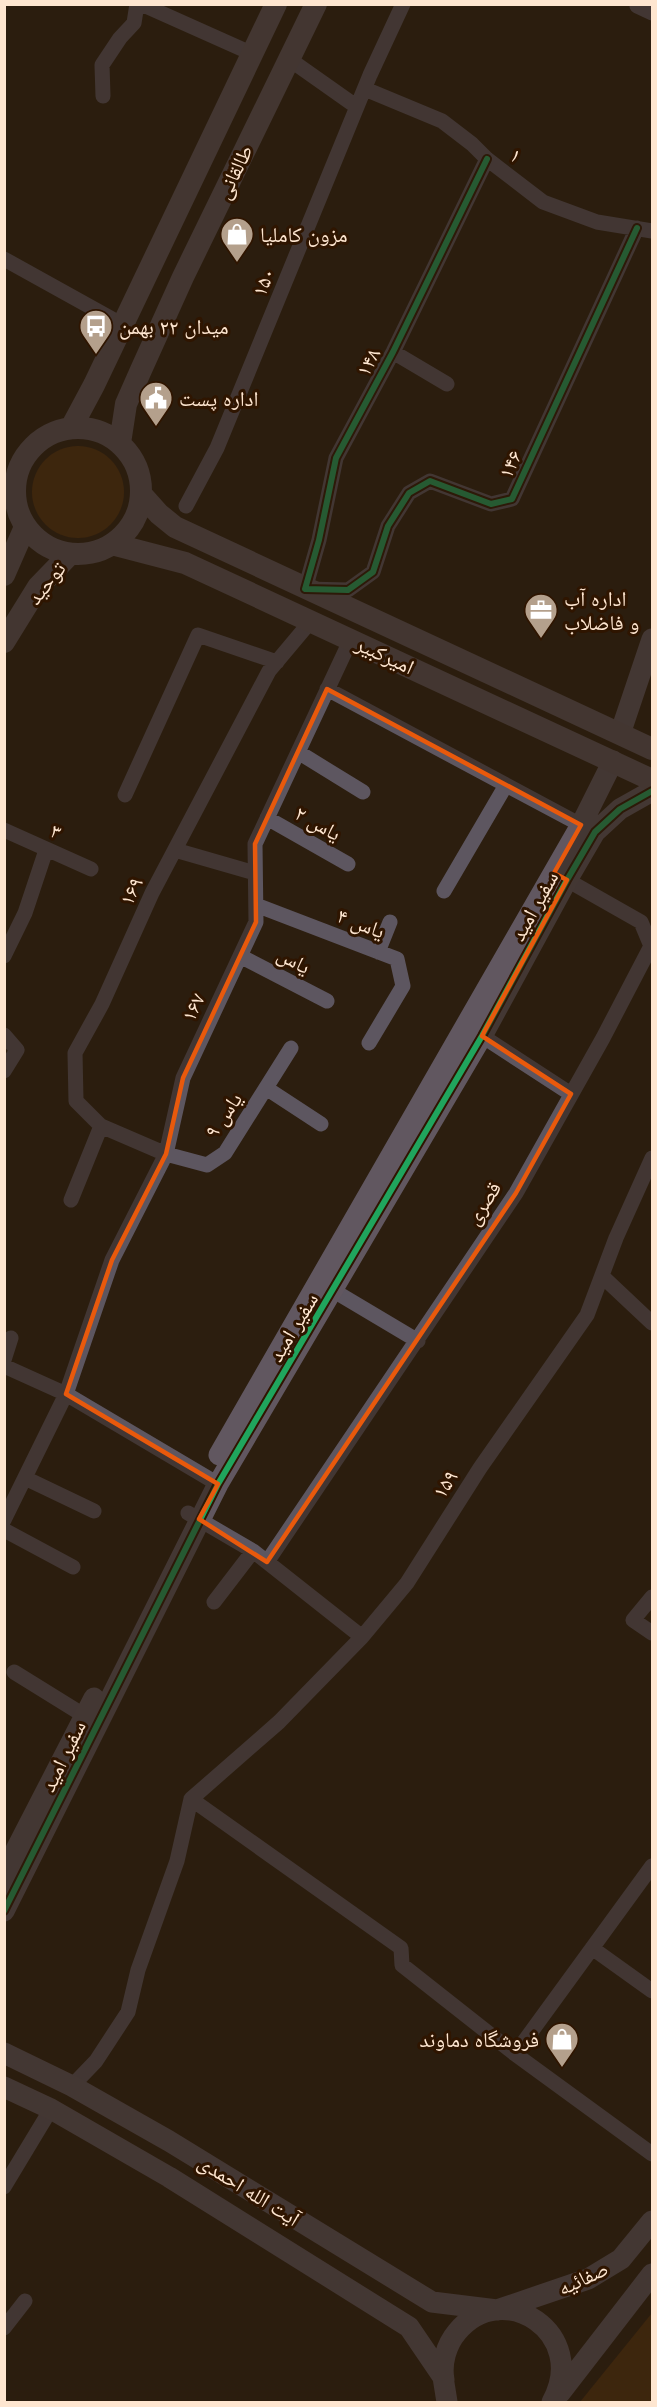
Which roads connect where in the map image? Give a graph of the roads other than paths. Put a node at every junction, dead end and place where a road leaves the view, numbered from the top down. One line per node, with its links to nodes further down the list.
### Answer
1 (139, 4): 7 (street); 10 (street)
2 (276, 4): 7 (main road, طالقانی)
3 (316, 4): 8 (main road, طالقانی)
4 (403, 4): 9 (street, ۱۵۰)
5 (637, 6): 6 (street)
6 (652, 13)
7 (253, 54): 15 (main road, طالقانی)
8 (289, 59): 11 (street); 19 (main road, طالقانی)
9 (364, 89): 11 (street, ۱۵۰); 12 (street, ۱)
10 (103, 96)
11 (357, 107): 24 (street, ۱۵۰)
12 (487, 159): 13 (street, ۱); 16 (street, ۱۴۸)
13 (645, 229): 32 (street, ۱۴۶)
14 (4, 259): 15 (street)
15 (123, 325): 18 (main road, طالقانی)
16 (393, 352): 17 (street); 32 (street, ۱۴۸)
17 (447, 384)
18 (94, 385): 19 (main road); 20 (main road, طالقانی)
19 (126, 404): 21 (main road, طالقانی)
20 (71, 428): 21 (main road); 22 (main road)
21 (120, 443): 23 (main road)
22 (11, 464): 25 (main road)
23 (142, 495): 26 (main road, امیرکبیر); 27 (main road)
24 (186, 506)
25 (25, 527): 28 (main road); 30 (main road, توحید)
26 (175, 527): 29 (main road); 32 (main road, امیرکبیر)
27 (112, 544): 28 (main road); 29 (main road, امیرکبیر)
28 (70, 554): 31 (main road, توحید)
29 (163, 556): 33 (main road, امیرکبیر)
30 (6, 572): 31 (main road)
31 (38, 587): 36 (main road, توحید)
32 (306, 589): 39 (main road, امیرکبیر)
33 (311, 621): 34 (main road, امیرکبیر); 37 (street, ۱۶۹)
34 (351, 639): 38 (street, ۱۶۷); 42 (main road, امیرکبیر)
35 (652, 639): 39 (street)
36 (4, 642)
37 (277, 662): 47 (street); 52 (street, ۱۶۹)
38 (327, 689): 41 (street, ۱۶۷); 44 (street)
39 (620, 734): 40 (main road, امیرکبیر)
40 (652, 749)
41 (298, 752): 46 (street); 48 (street, ۱۶۷)
42 (613, 761): 43 (main road, امیرکبیر); 49 (street, سفیر امید)
43 (652, 780)
44 (506, 785): 49 (street); 57 (street)
45 (652, 791): 56 (street, سفیر امید)
46 (363, 792)
47 (125, 795)
48 (267, 818): 53 (street, یاس ۲); 55 (street, ۱۶۷)
49 (581, 825): 56 (street, سفیر امید)
50 (4, 830): 51 (street, ۳)
51 (46, 850): 54 (street, ۳); 61 (street)
52 (175, 850): 55 (street); 72 (street, ۱۶۹)
53 (348, 864)
54 (91, 869)
55 (255, 873): 58 (street, ۱۶۷)
56 (560, 876): 65 (street, سفیر امید); 70 (street, قصری); 85 (street, سفیر امید)
57 (444, 891)
58 (256, 905): 60 (street, یاس ۴); 62 (street, ۱۶۷)
59 (390, 922): 60 (street)
60 (378, 952): 66 (street, یاس ۴)
61 (4, 956)
62 (240, 956): 63 (street, یاس); 73 (street, ۱۶۷)
63 (327, 1001)
64 (4, 1035): 68 (street)
65 (482, 1036): 70 (street); 77 (street, سفیر امید)
66 (369, 1043)
67 (291, 1048): 69 (street, یاس ۹)
68 (4, 1071)
69 (266, 1088): 71 (street); 73 (street, یاس ۹)
70 (571, 1094): 80 (street, قصری)
71 (321, 1124)
72 (101, 1126): 73 (street, ۱۶۹); 75 (street)
73 (166, 1155): 83 (street, ۱۶۷)
74 (652, 1158): 76 (street, ۱۵۹)
75 (71, 1200)
76 (602, 1276): 78 (street); 96 (street, ۱۵۹)
77 (334, 1292): 80 (street); 85 (street, سفیر امید)
78 (652, 1323)
79 (11, 1338): 81 (street)
80 (418, 1341): 91 (street, قصری)
81 (4, 1360)
82 (4, 1366): 83 (street)
83 (66, 1394): 84 (street, ۱۶۷); 85 (street)
84 (25, 1478): 86 (street); 88 (street, ۱۶۷)
85 (212, 1480): 87 (street, سفیر امید)
86 (94, 1511)
87 (194, 1516): 90 (street); 98 (street, سفیر امید); 102 (street, سفیر امید)
88 (4, 1520)
89 (4, 1530): 92 (street)
90 (253, 1551): 91 (street); 94 (street)
91 (267, 1562): 96 (street)
92 (74, 1567)
93 (652, 1597): 95 (street)
94 (214, 1602)
95 (652, 1633)
96 (362, 1637): 99 (street, ۱۵۹)
97 (14, 1672): 98 (street)
98 (85, 1716): 101 (street, سفیر امید)
99 (192, 1799): 106 (street); 107 (street)
100 (652, 1866): 103 (street)
101 (4, 1873)
102 (4, 1911)
103 (592, 1948): 104 (street); 106 (street)
104 (652, 1991)
105 (4, 2053): 107 (street, آیت الله احمدی)
106 (516, 2054): 110 (street)
107 (72, 2086): 115 (street, آیت الله احمدی)
108 (4, 2087): 109 (street, آیت الله احمدی)
109 (51, 2109): 111 (street); 117 (street, آیت الله احمدی)
110 (652, 2154)
111 (4, 2187)
112 (652, 2221): 116 (street, صفائیه)
113 (652, 2274): 122 (street, صفائیه)
114 (25, 2301): 118 (street)
115 (432, 2302): 116 (street, آیت الله احمدی); 117 (street)
116 (497, 2310): 119 (street, صفائیه); 122 (street, آیت الله احمدی)
117 (409, 2327): 119 (street, آیت الله احمدی)
118 (4, 2328)
119 (443, 2377): 120 (street); 121 (street)
120 (447, 2403)
121 (454, 2403)
122 (552, 2403)

